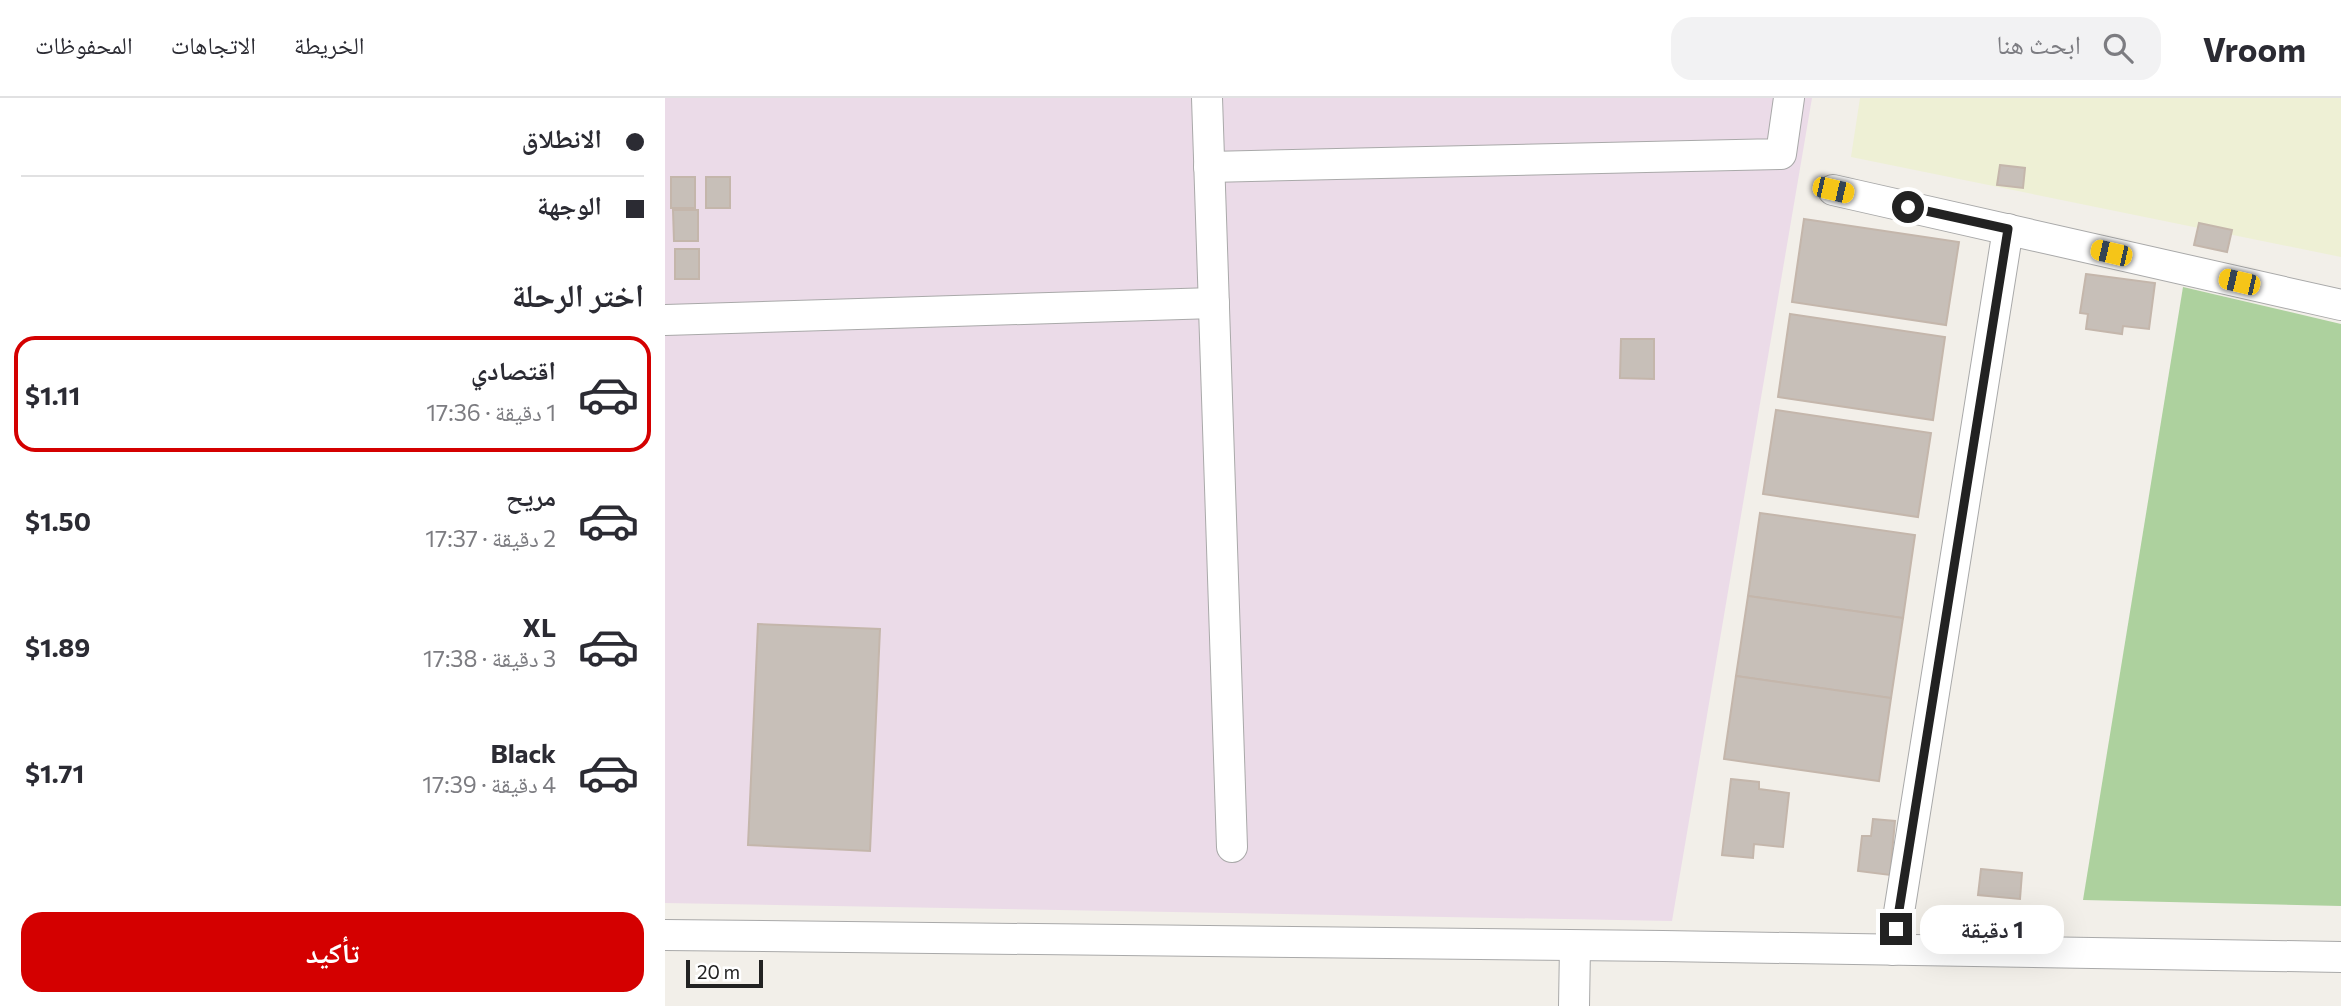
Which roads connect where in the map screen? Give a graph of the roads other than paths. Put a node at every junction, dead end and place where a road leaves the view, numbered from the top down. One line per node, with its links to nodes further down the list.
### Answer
1 (1207, 98): 3 (street)
2 (1789, 98): 3 (street)
3 (1209, 167): 6 (street)
4 (1833, 190): 5 (street)
5 (2008, 229): 7 (street); 12 (street)
6 (1214, 303): 8 (street); 9 (street)
7 (2341, 305)
8 (665, 320)
9 (1232, 847)
10 (665, 935): 11 (street)
11 (1574, 946): 12 (street); 14 (street)
12 (1893, 950): 13 (street)
13 (2341, 957)
14 (1574, 1006)

